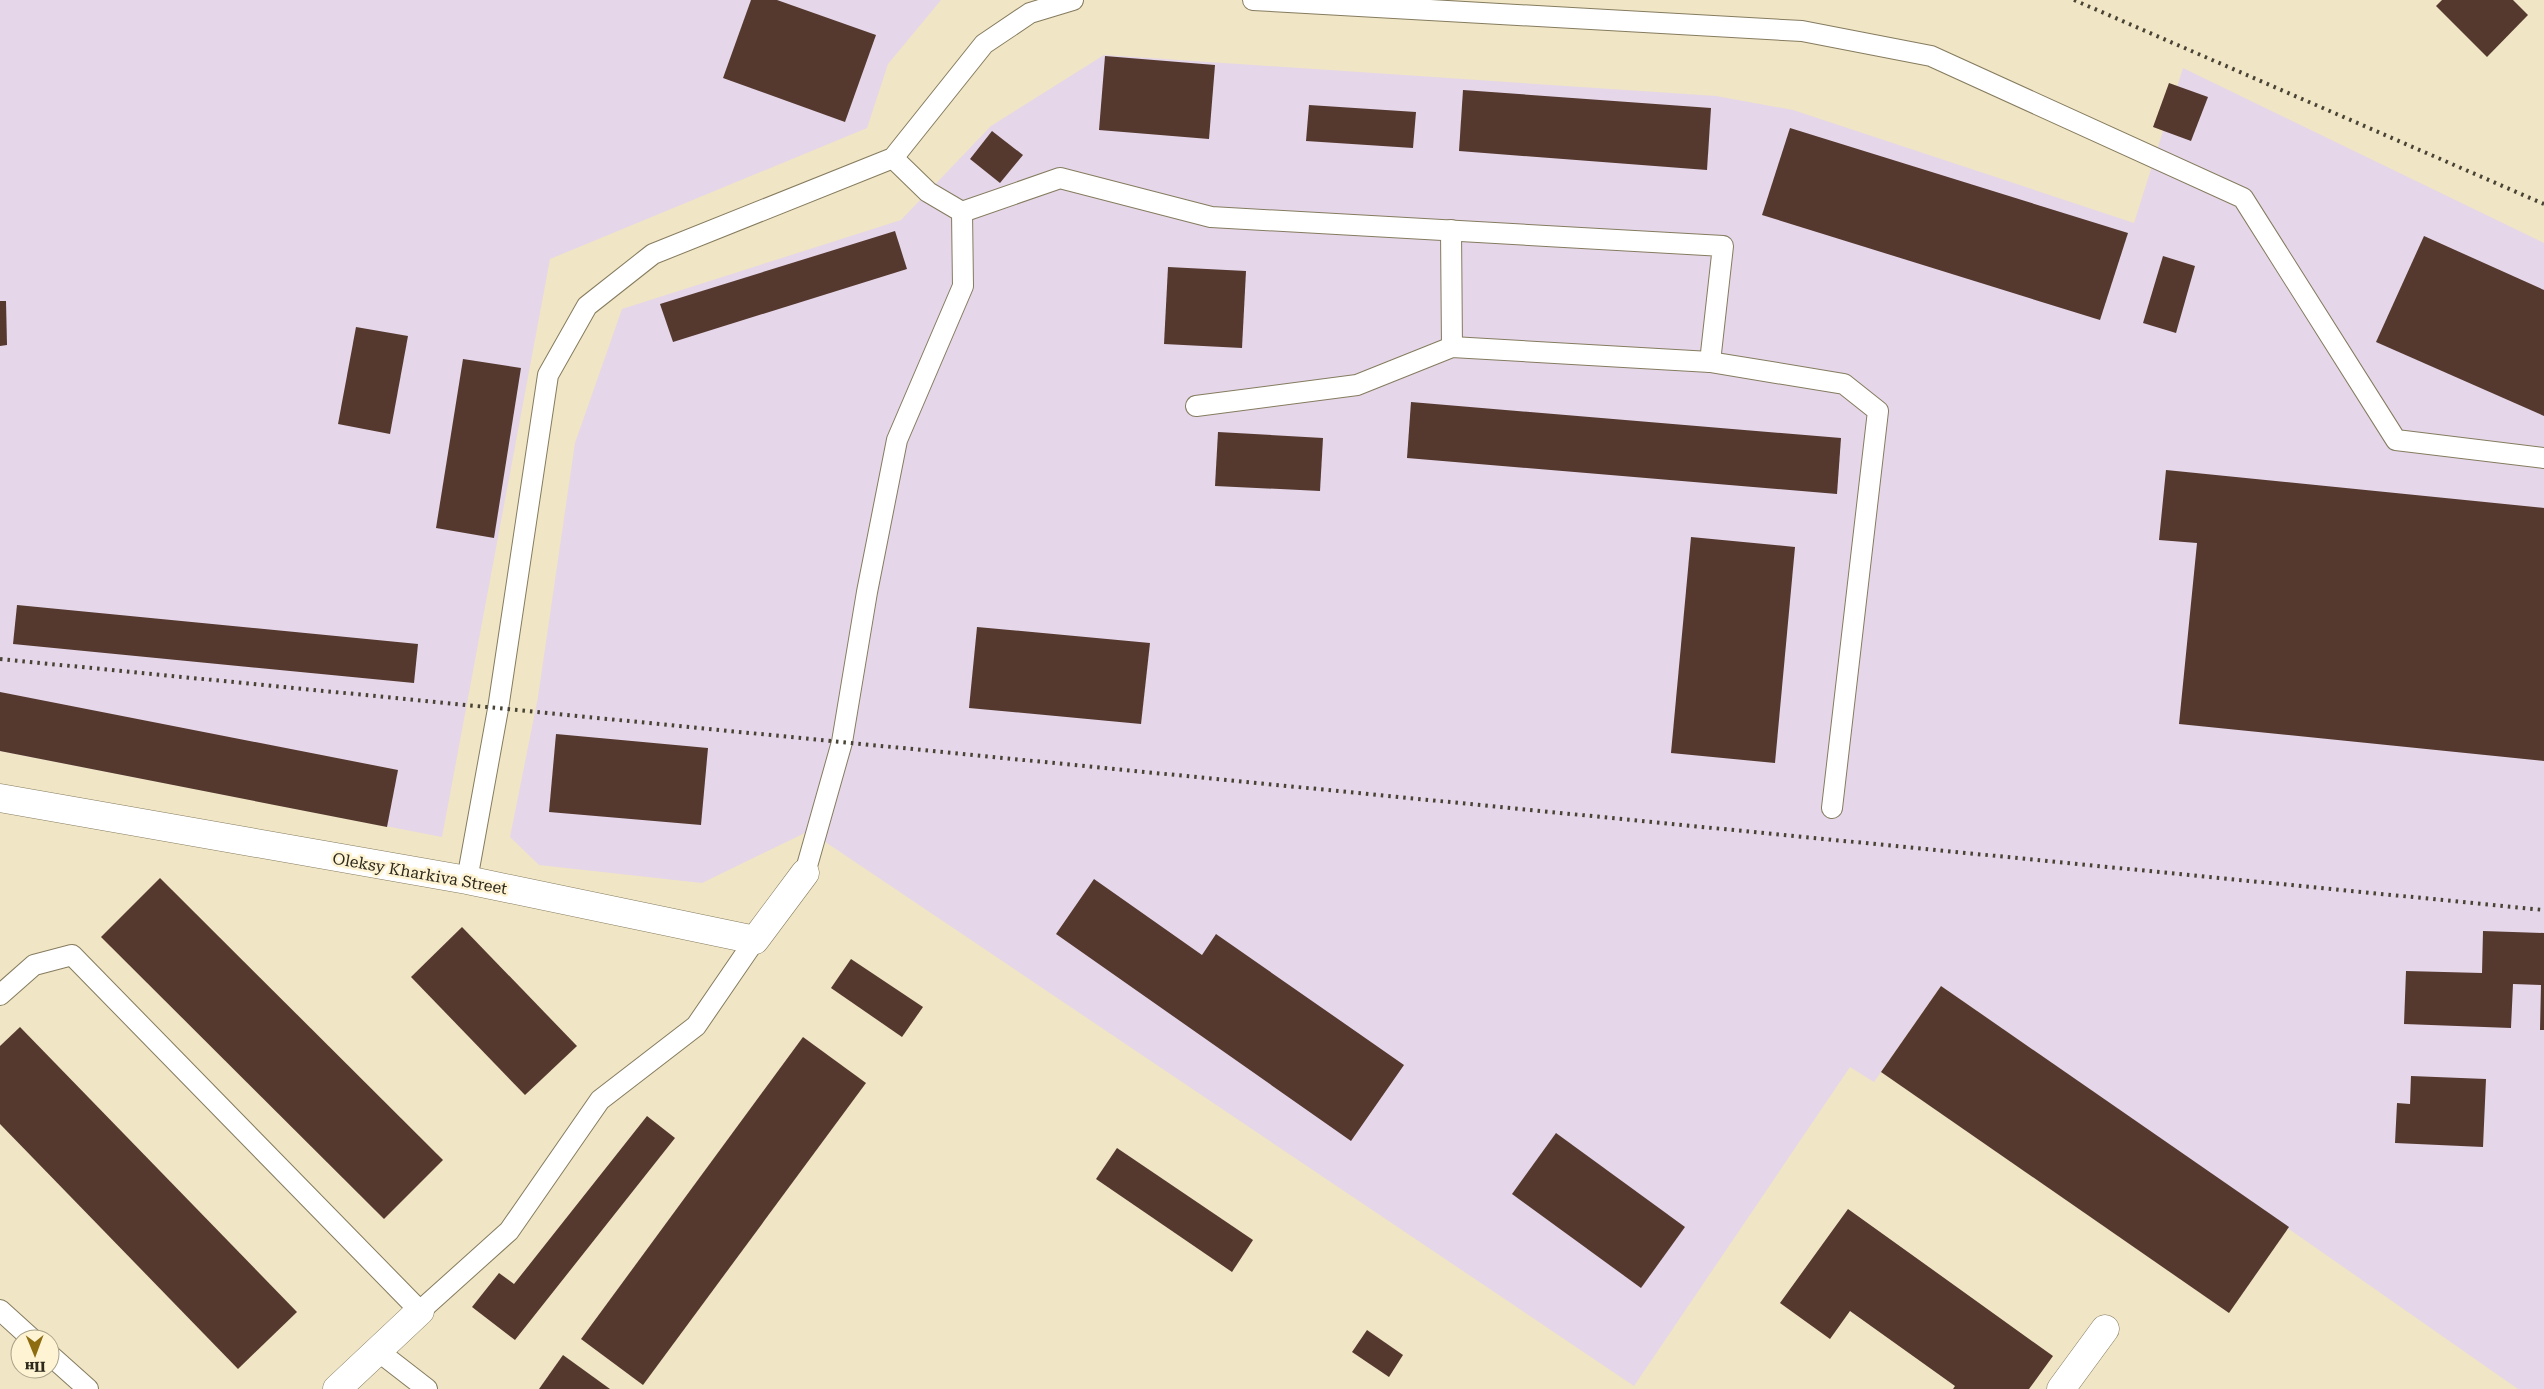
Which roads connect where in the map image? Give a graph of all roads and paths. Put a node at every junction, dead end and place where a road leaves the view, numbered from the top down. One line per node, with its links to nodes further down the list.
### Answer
1 (1073, 0): 3 (lane)
2 (1253, 0): 9 (lane)
3 (893, 158): 4 (lane); 13 (lane)
4 (962, 212): 5 (lane); 12 (lane)
5 (1451, 230): 6 (lane); 7 (lane)
6 (1452, 347): 7 (lane); 8 (lane)
7 (1710, 362): 11 (lane)
8 (1196, 406)
9 (2544, 458)
10 (0, 798): 13 (street, Oleksy Kharkiva Street)
11 (1832, 808)
12 (805, 873): 14 (street)
13 (466, 880): 14 (street, Oleksy Kharkiva Street)
14 (755, 940): 17 (lane)
15 (0, 995): 17 (lane)
16 (0, 1310): 18 (lane)
17 (420, 1312): 20 (street)
18 (21, 1329)
19 (2106, 1329): 25 (street)
20 (378, 1351): 23 (street); 24 (lane)
21 (60, 1364): 22 (lane)
22 (88, 1389)
23 (338, 1389)
24 (427, 1389)
25 (2061, 1389)

